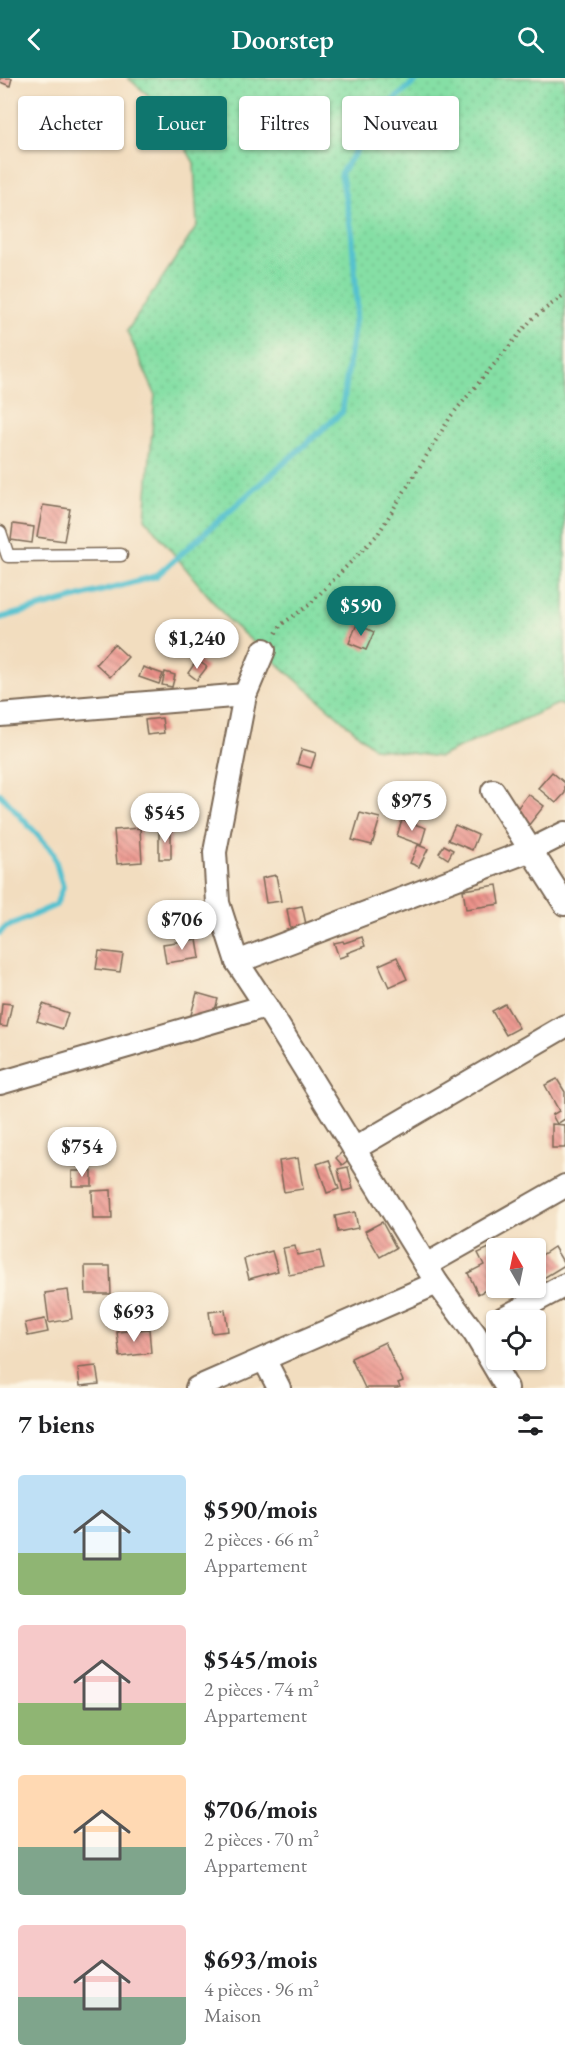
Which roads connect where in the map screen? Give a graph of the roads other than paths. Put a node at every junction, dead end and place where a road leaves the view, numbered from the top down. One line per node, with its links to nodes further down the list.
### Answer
1 (0, 532): 2 (lane)
2 (121, 555)
3 (264, 650): 4 (street)
4 (245, 695): 5 (street); 10 (street)
5 (0, 715)
6 (493, 791): 8 (street)
7 (565, 833): 8 (street)
8 (531, 850): 9 (street); 10 (street)
9 (565, 904)
10 (237, 962): 11 (street)
11 (266, 1006): 13 (street); 14 (street)
12 (565, 1026): 14 (street)
13 (0, 1083)
14 (354, 1149): 16 (street)
15 (565, 1186): 16 (street)
16 (431, 1274): 20 (street); 21 (street)
17 (565, 1285): 18 (street)
18 (518, 1310)
19 (486, 1328): 20 (street)
20 (475, 1334): 24 (street)
21 (264, 1359): 22 (street); 23 (street)
22 (197, 1388)
23 (279, 1388)
24 (507, 1388)

